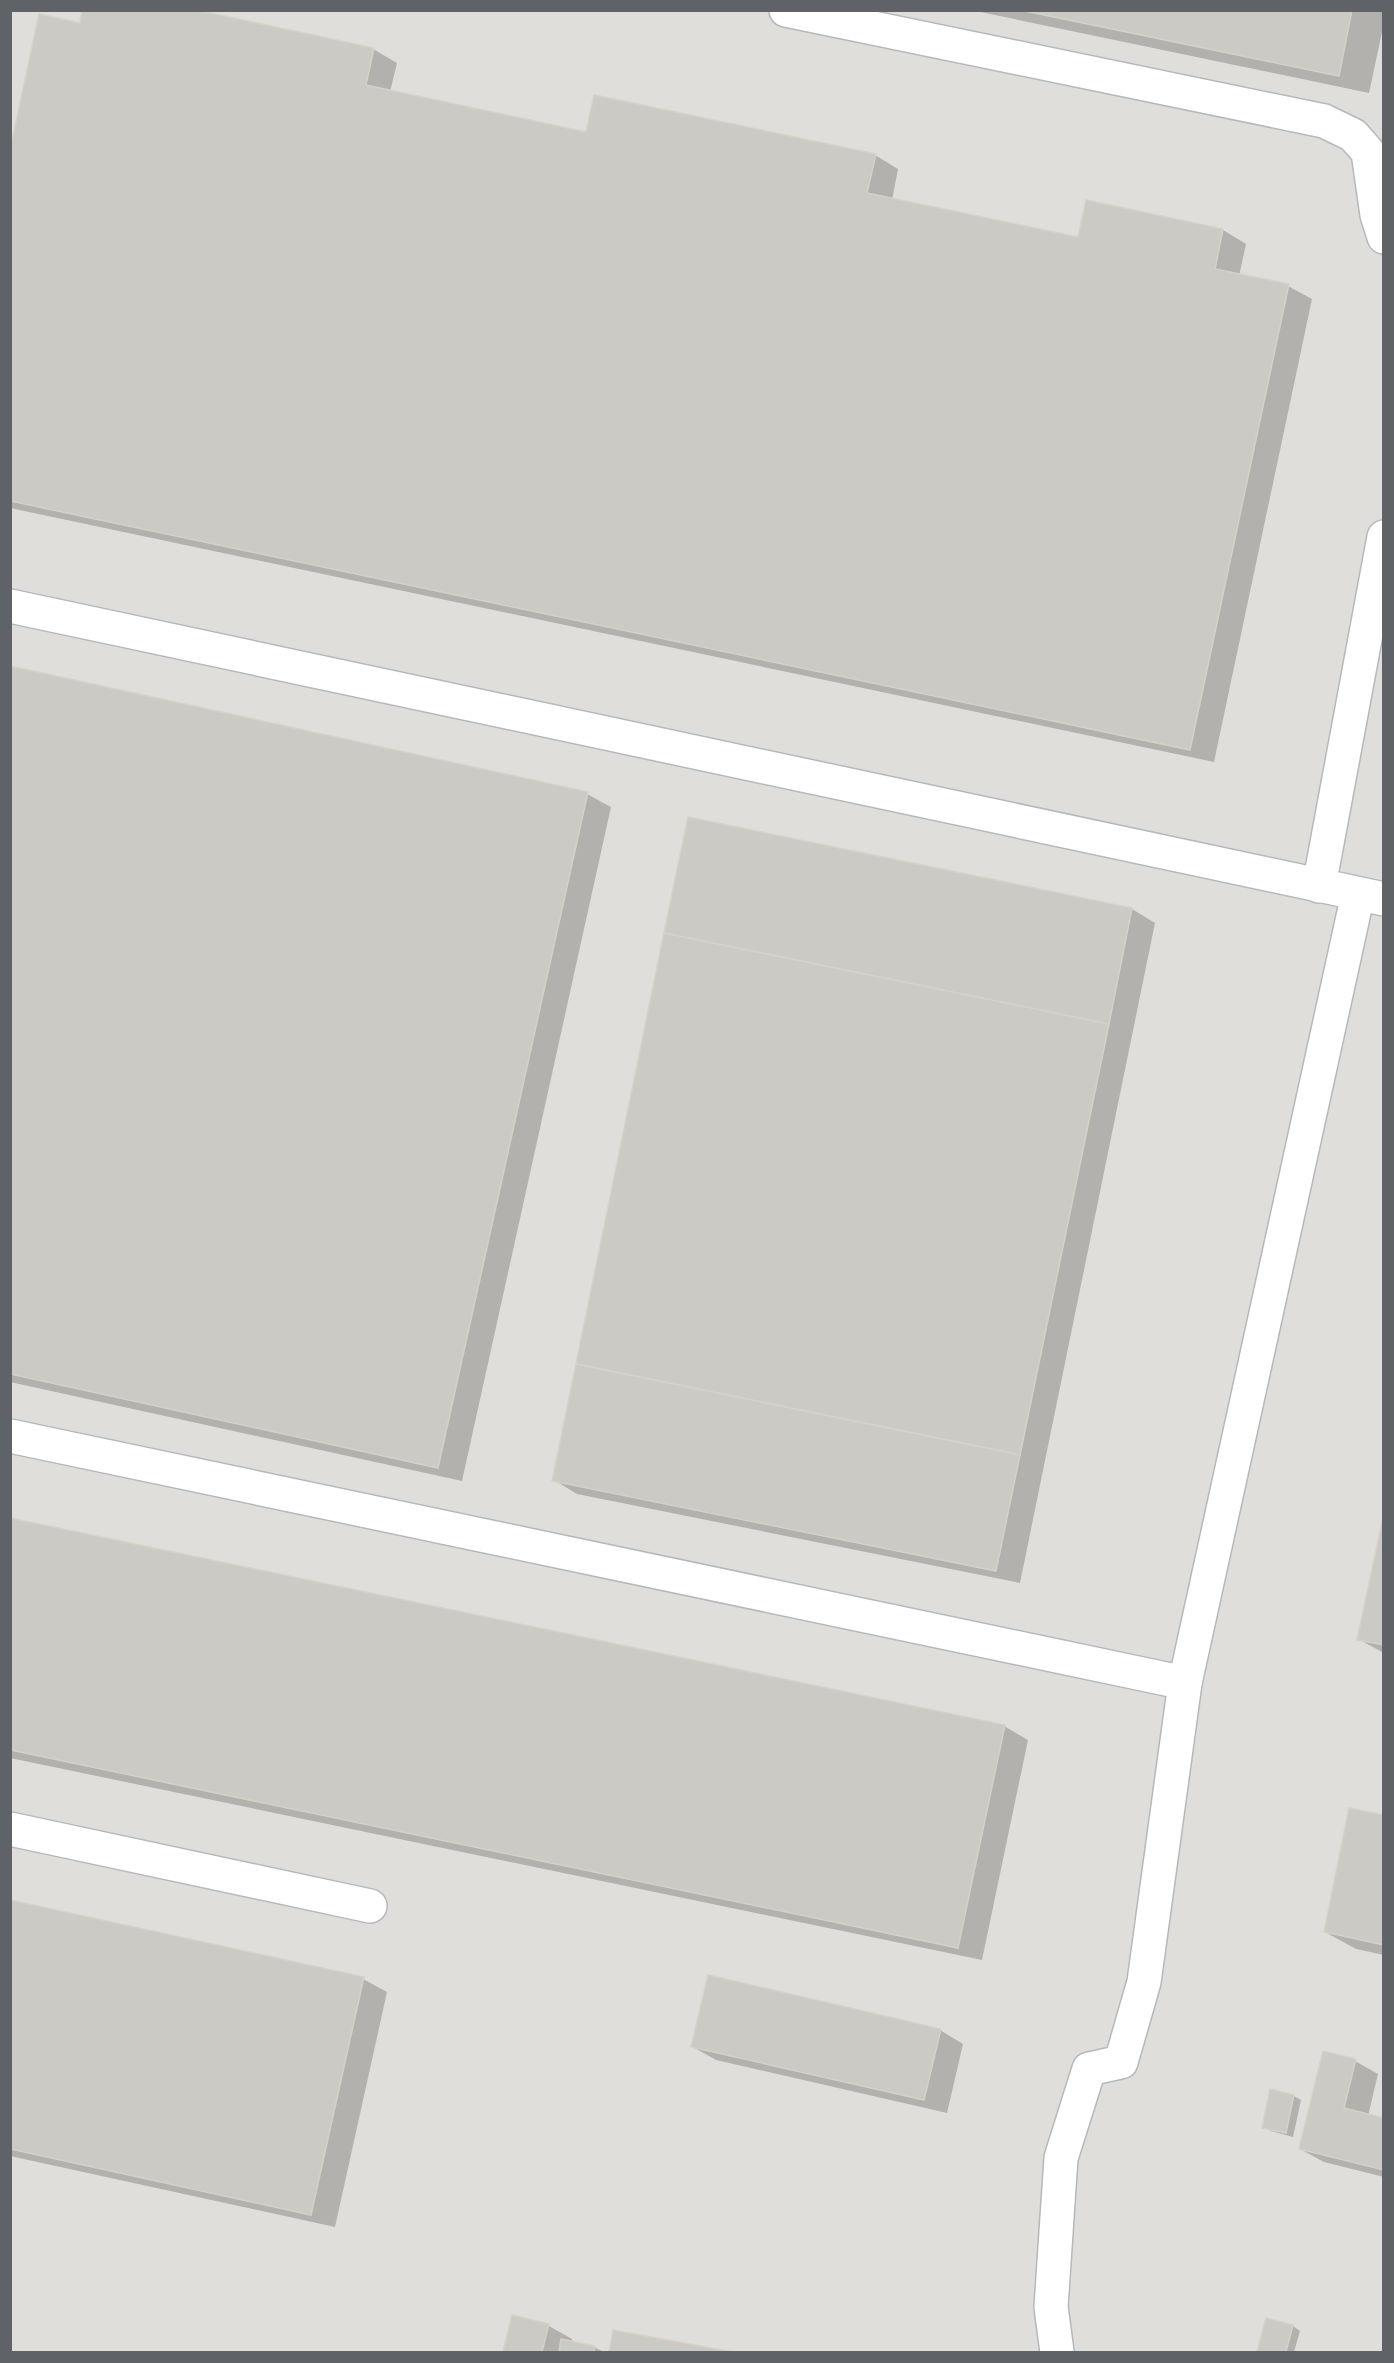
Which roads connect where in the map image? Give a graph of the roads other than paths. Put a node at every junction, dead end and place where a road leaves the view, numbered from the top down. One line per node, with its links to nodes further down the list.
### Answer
1 (786, 10): 2 (lane)
2 (1383, 237)
3 (1383, 537): 5 (lane)
4 (10, 606): 5 (lane)
5 (1319, 886): 6 (lane)
6 (1371, 897): 8 (lane)
7 (10, 1436): 8 (lane)
8 (1185, 1683): 11 (lane)
9 (10, 1829): 10 (lane)
10 (370, 1906)
11 (1057, 2352)

